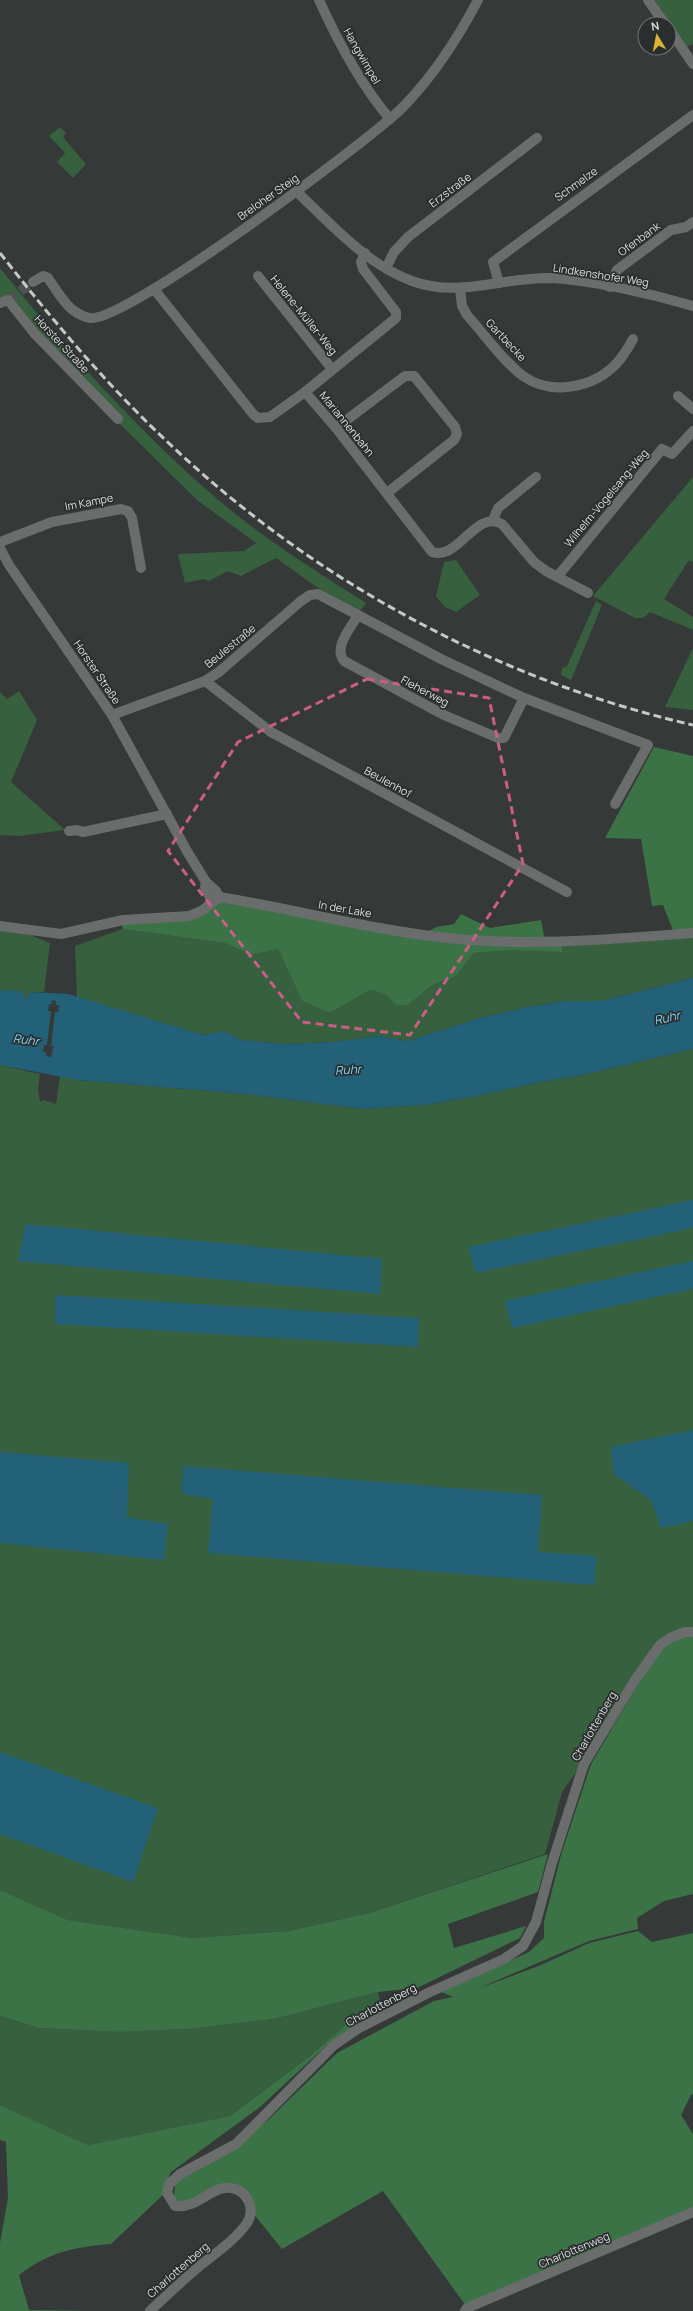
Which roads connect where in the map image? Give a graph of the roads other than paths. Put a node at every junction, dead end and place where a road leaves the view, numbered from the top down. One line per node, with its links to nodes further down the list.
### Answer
1 (319, 0): 9 (street, Hangwimpel)
2 (478, 0): 9 (street, Breloher Steig)
3 (648, 0): 4 (street)
4 (659, 16)
5 (677, 38): 6 (street)
6 (690, 52): 7 (street)
7 (693, 64)
8 (693, 115): 17 (street, Schmelze)
9 (390, 119): 11 (street, Breloher Steig)
10 (537, 138): 14 (street, Erzstraße)
11 (297, 192): 13 (street, Lindkenshofer Weg); 20 (street, Breloher Steig)
12 (693, 222): 18 (street, Ofenbank)
13 (365, 253): 14 (street, Lindkenshofer Weg); 24 (street, Helene-Müller-Weg)
14 (386, 268): 19 (street, Lindkenshofer Weg)
15 (258, 276): 24 (street, Helene-Müller-Weg)
16 (33, 282): 20 (street, Breloher Steig)
17 (499, 283): 18 (street, Lindkenshofer Weg); 19 (street, Lindkenshofer Weg)
18 (610, 287): 22 (street, Lindkenshofer Weg)
19 (460, 289): 23 (street, Gartbecke)
20 (154, 290): 25 (street, Mariannenbahn)
21 (4, 302): 28 (street, Horster Straße)
22 (693, 306)
23 (633, 339)
24 (332, 369): 25 (street, Helene-Müller-Weg)
25 (305, 392): 29 (street, Mariannenbahn)
26 (678, 396): 27 (street)
27 (693, 409)
28 (118, 419)
29 (336, 428): 32 (street, Mariannenbahn); 32 (street)
30 (693, 431): 37 (street, Wilhelm-Vogelsang-Weg)
31 (536, 477): 33 (street, Mariannenbahn)
32 (387, 493): 33 (street, Mariannenbahn)
33 (493, 520): 37 (street)
34 (0, 542): 36 (street, Im Kampe)
35 (0, 548): 42 (street, Horster Straße)
36 (141, 568)
37 (556, 577): 38 (street)
38 (588, 593)
39 (358, 615): 40 (street, Beulestraße); 41 (street); 41 (street, Fleherweg)
40 (205, 681): 42 (street, Beulestraße); 46 (street, Beulenhof)
41 (524, 698): 43 (street)
42 (112, 715): 44 (street, Horster Straße)
43 (615, 804)
44 (167, 814): 45 (street); 47 (street, Horster Straße)
45 (69, 831)
46 (567, 892)
47 (215, 900): 48 (street); 49 (street, In der Lake)
48 (0, 926)
49 (693, 932)
50 (689, 1632): 52 (street, Charlottenberg)
51 (693, 2212): 53 (street, Charlottenweg)
52 (150, 2311)
53 (465, 2311)

